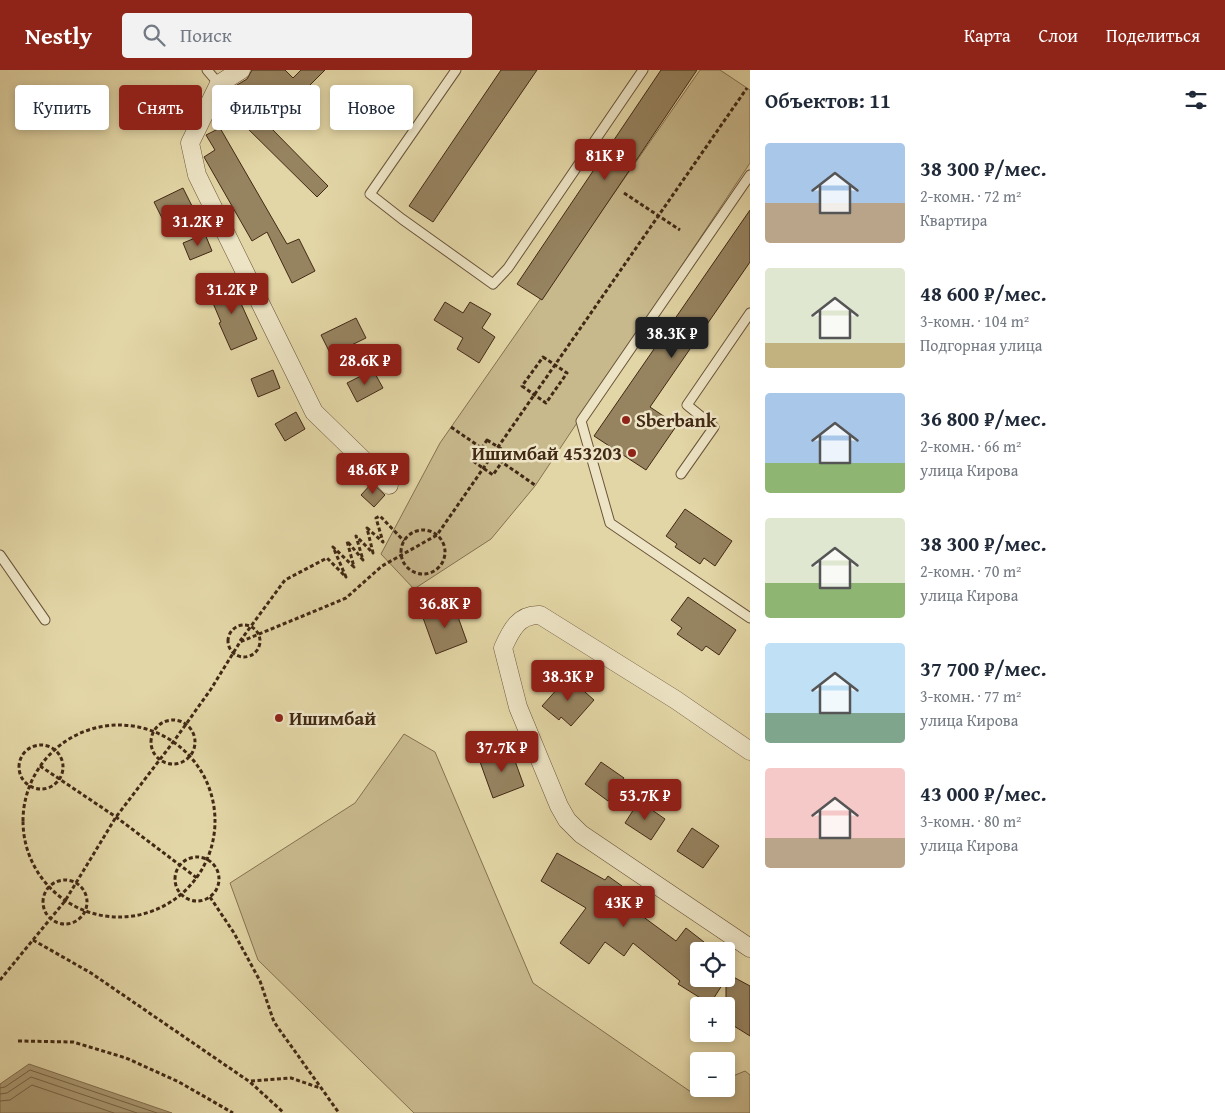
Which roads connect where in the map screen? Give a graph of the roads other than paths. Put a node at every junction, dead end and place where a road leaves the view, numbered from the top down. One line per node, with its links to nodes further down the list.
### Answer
1 (207, 70): 5 (lane)
2 (241, 70): 5 (street)
3 (456, 70): 4 (lane)
4 (643, 70)
5 (219, 84): 9 (street)
6 (750, 175): 11 (lane)
7 (750, 313): 8 (lane)
8 (681, 474)
9 (389, 484)
10 (0, 555): 12 (lane)
11 (750, 618)
12 (45, 620)
13 (750, 752): 14 (street)
14 (750, 948)

